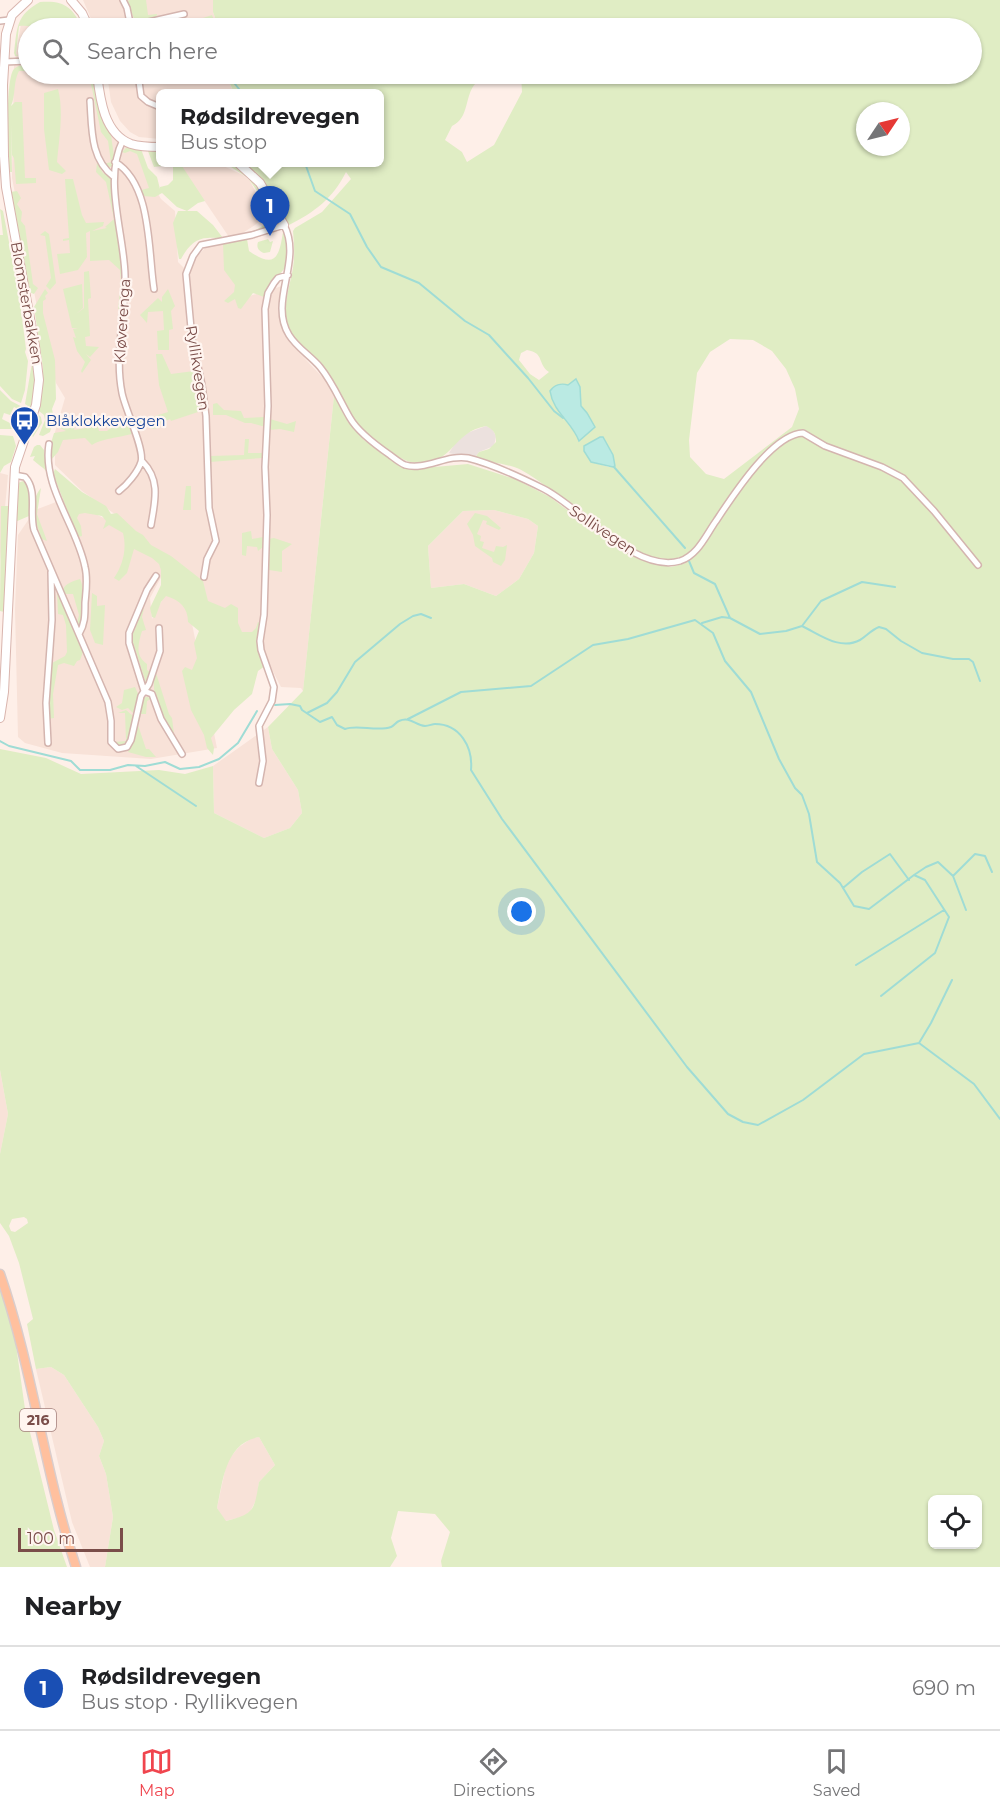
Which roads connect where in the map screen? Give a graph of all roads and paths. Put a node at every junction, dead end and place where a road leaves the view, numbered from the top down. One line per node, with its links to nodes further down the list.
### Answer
1 (28, 0): 8 (street)
2 (71, 0): 5 (street)
3 (123, 0): 6 (street)
4 (184, 14): 7 (street)
5 (84, 18)
6 (128, 18)
7 (170, 18)
8 (9, 20): 9 (street); 11 (street, Blomsterbakken)
9 (0, 21)
10 (18, 61): 11 (street)
11 (4, 62): 21 (street, Blomsterbakken)
12 (99, 84): 16 (street)
13 (139, 84): 15 (street)
14 (90, 101): 20 (street)
15 (156, 105)
16 (123, 140): 17 (street); 18 (street, Kløverenga)
17 (156, 147)
18 (116, 162): 20 (street, Kløverenga); 24 (street, Kløverenga)
19 (242, 167): 22 (street)
20 (114, 177): 26 (street, Kløverenga)
21 (3, 188): 27 (street, Blomsterbakken)
22 (284, 225): 23 (street); 33 (street, Ryllikvegen)
23 (288, 275): 30 (street, Sollivegen); 40 (street)
24 (154, 289)
25 (49, 444): 35 (street)
26 (142, 461): 28 (street); 29 (street, Kløverenga)
27 (15, 475): 31 (street); 37 (street, Blomsterbakken)
28 (119, 491)
29 (151, 525)
30 (978, 565)
31 (51, 570): 35 (street); 38 (street)
32 (156, 576): 36 (street)
33 (204, 577)
34 (159, 628): 36 (street)
35 (79, 634): 36 (street)
36 (144, 691): 39 (street)
37 (0, 718)
38 (48, 743)
39 (182, 754)
40 (259, 783)
41 (0, 1274): 42 (main road, 216)
42 (76, 1567)

